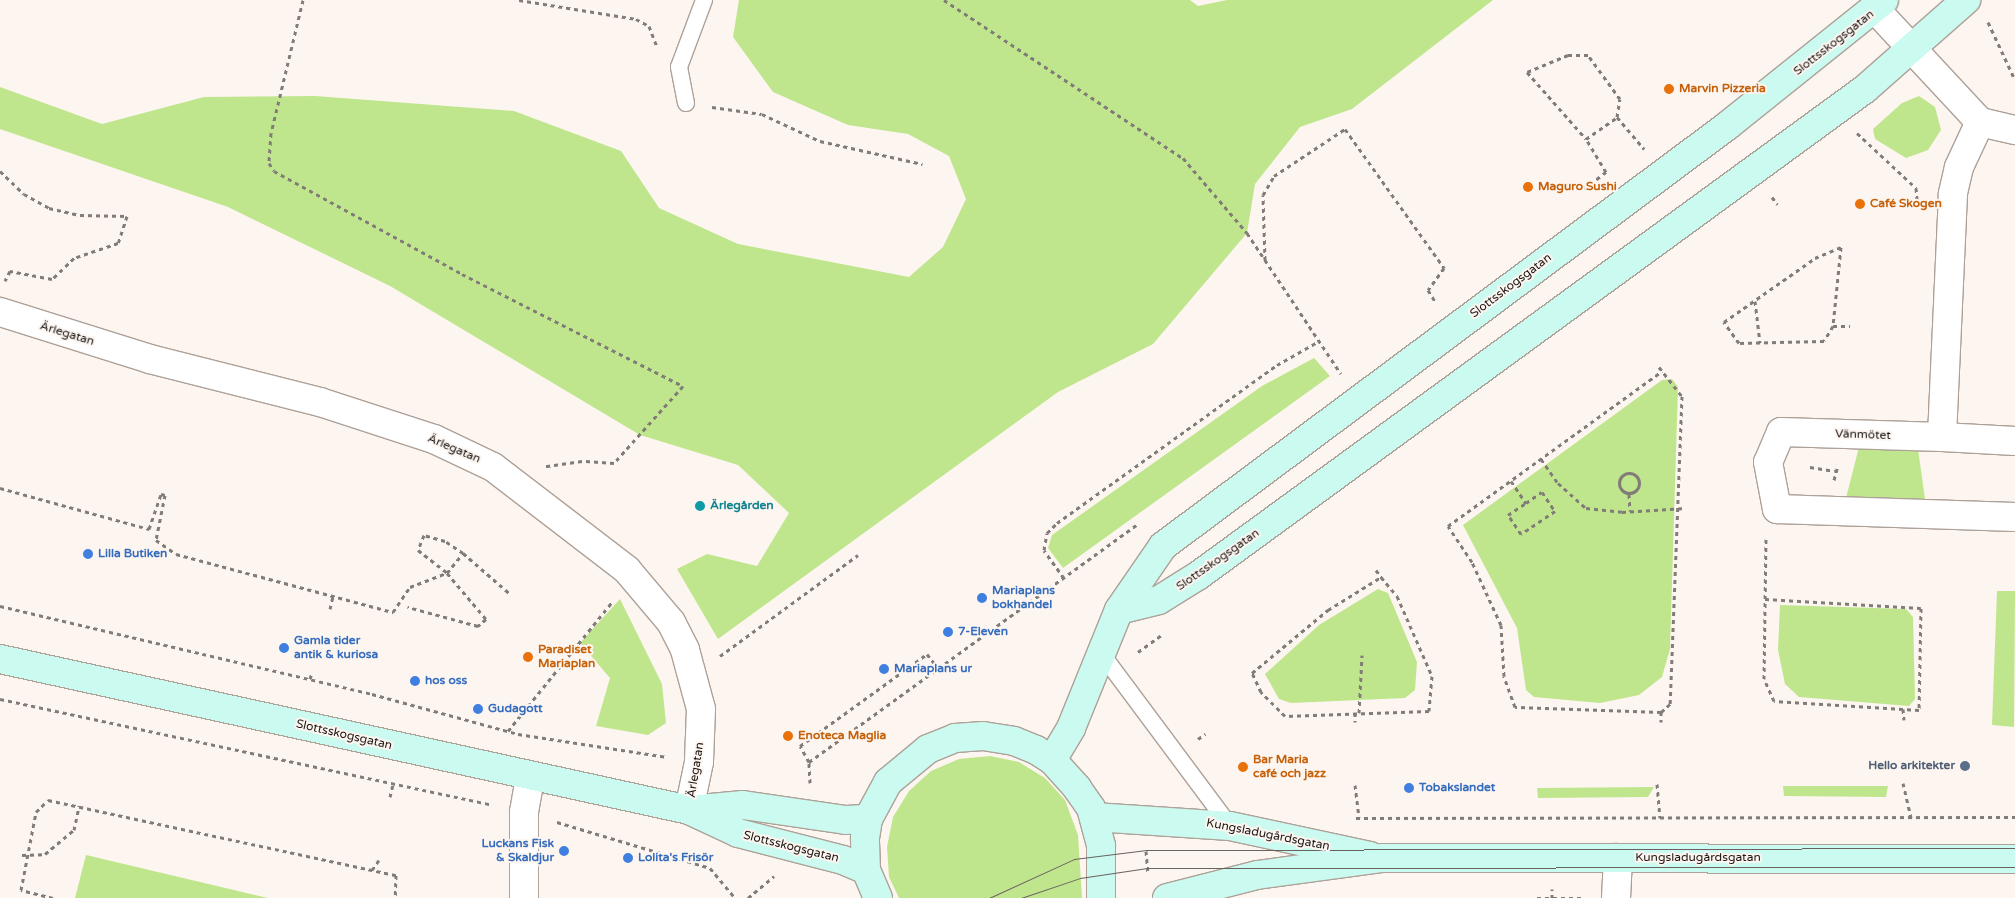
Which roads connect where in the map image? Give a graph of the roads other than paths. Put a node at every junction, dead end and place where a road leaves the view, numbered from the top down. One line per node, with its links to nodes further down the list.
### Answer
1 (704, 0): 5 (lane)
2 (1966, 0): 4 (street)
3 (1880, 4): 4 (street, Slottsskogsgatan); 12 (street, Slottsskogsgatan)
4 (1912, 48): 6 (street, Slottsskogsgatan); 12 (street, Slottsskogsgatan)
5 (686, 103)
6 (1980, 122): 7 (street); 9 (street)
7 (2015, 130)
8 (0, 312): 17 (street, Ärlegatan)
9 (1942, 437): 10 (street, Vänmötet); 11 (street, Vänmötet)
10 (2015, 441)
11 (2015, 517)
12 (1119, 610): 13 (street, Slottsskogsgatan)
13 (1101, 653): 15 (street, Slottsskogsgatan); 20 (lane)
14 (0, 658): 16 (street, Slottsskogsgatan)
15 (1052, 760): 18 (street); 19 (street)
16 (530, 777): 17 (street, Slottsskogsgatan); 26 (street)
17 (689, 810): 19 (street, Slottsskogsgatan); 24 (street, Slottsskogsgatan)
18 (1094, 817): 20 (street, Kungsladugårdsgatan); 28 (street)
19 (868, 819): 24 (street)
20 (1230, 826): 21 (street, Kungsladugårdsgatan)
21 (1381, 858): 22 (street, Kungsladugårdsgatan); 25 (street, Kungsladugårdsgatan)
22 (1618, 858): 23 (street, Kungsladugårdsgatan); 30 (street)
23 (2015, 859)
24 (866, 870): 27 (street)
25 (1200, 895): 29 (street, Kungsladugårdsgatan)
26 (524, 898)
27 (878, 898)
28 (1101, 898)
29 (1167, 898)
30 (1616, 898)

